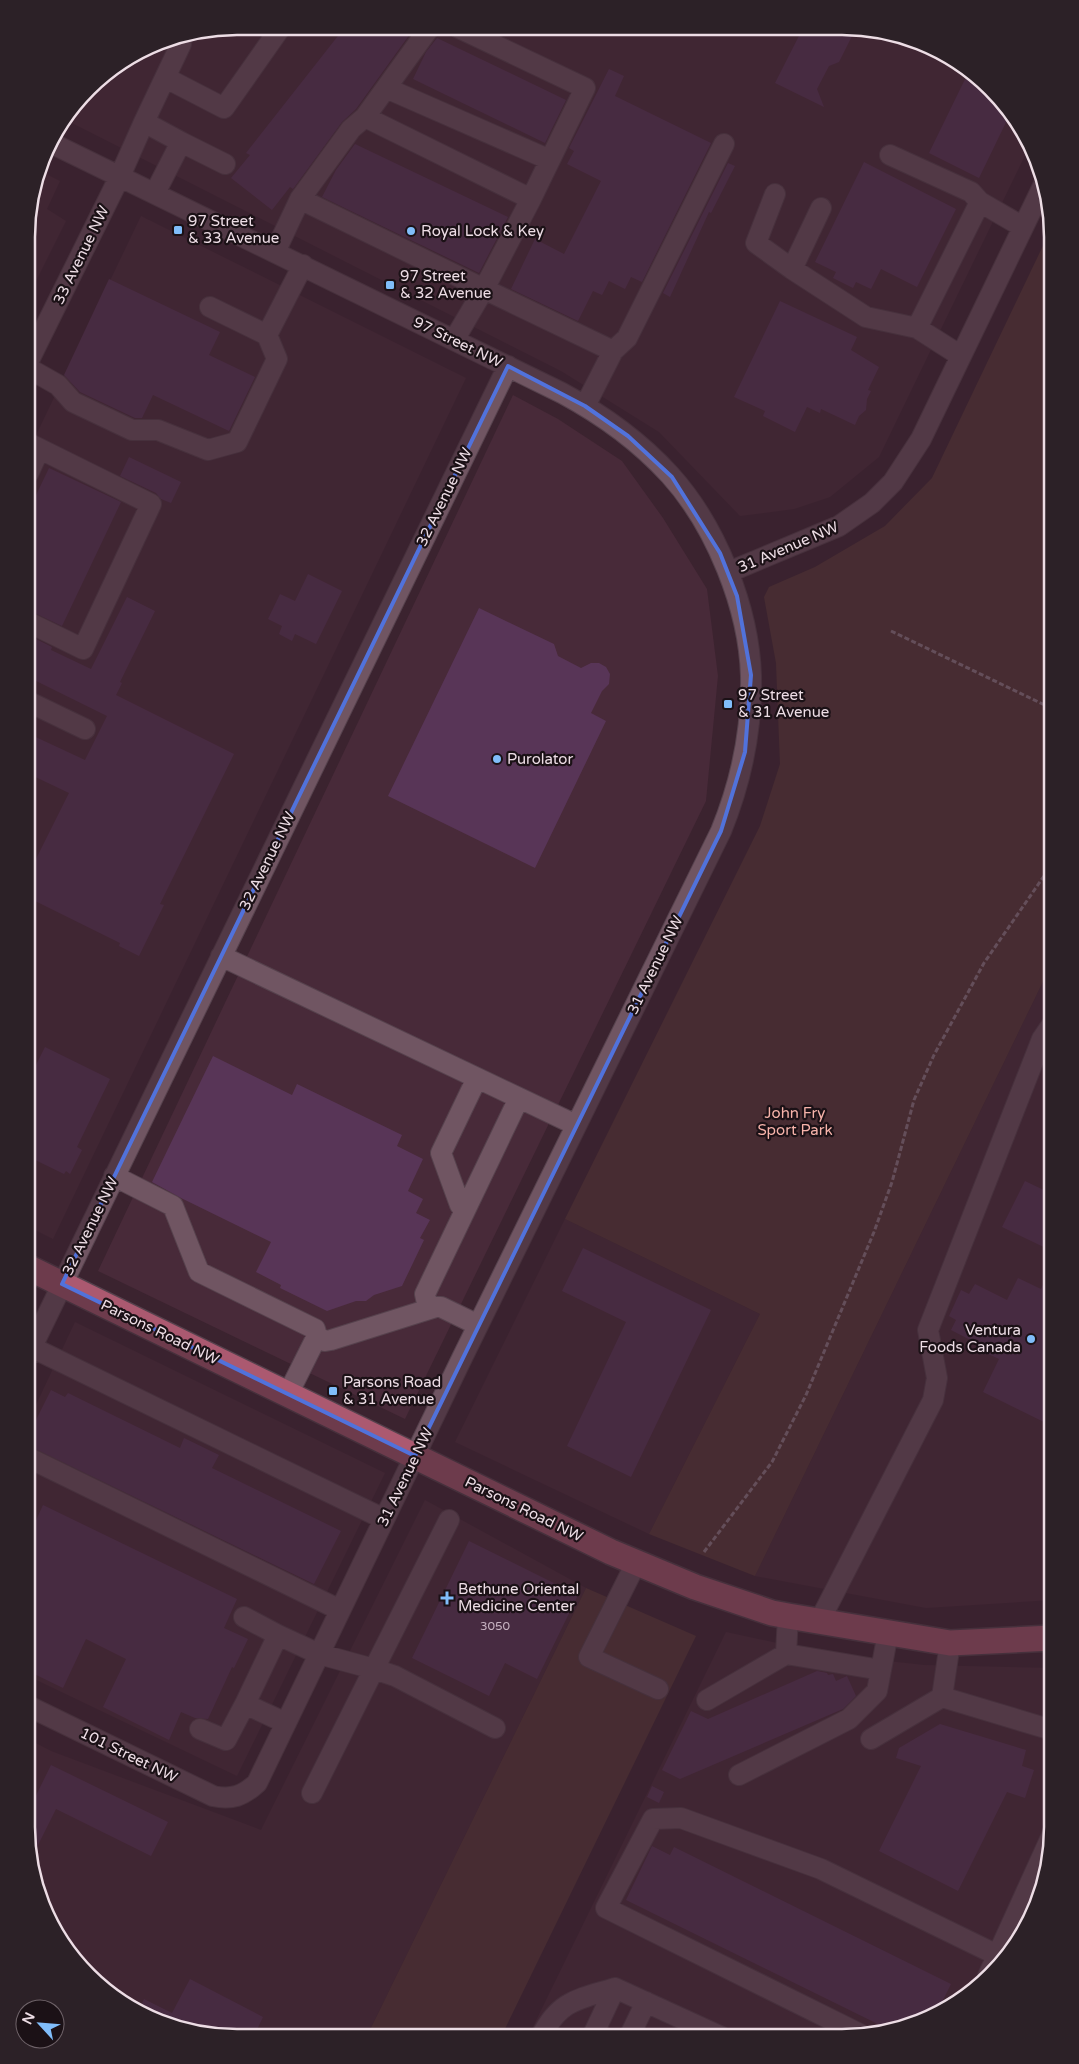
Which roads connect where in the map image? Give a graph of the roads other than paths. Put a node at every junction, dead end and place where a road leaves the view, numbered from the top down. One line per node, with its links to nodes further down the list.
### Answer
1 (275, 35): 5 (street)
2 (425, 35): 6 (street)
3 (474, 35): 13 (street)
4 (182, 44): 5 (street, 33 Avenue NW)
5 (166, 78): 8 (street, 33 Avenue NW)
6 (386, 88): 7 (street); 13 (street)
7 (365, 117): 19 (street); 20 (street)
8 (144, 122): 9 (street); 15 (street, 33 Avenue NW)
9 (181, 142): 14 (street); 16 (street)
10 (724, 144): 33 (street)
11 (57, 146): 15 (street, 97 Street NW)
12 (890, 155): 21 (street)
13 (550, 160): 20 (street)
14 (225, 164)
15 (120, 176): 16 (street, 97 Street NW); 32 (street, 33 Avenue NW)
16 (155, 193): 24 (street, 97 Street NW)
17 (775, 194): 26 (street)
18 (1039, 194): 23 (street, 31 Avenue NW)
19 (300, 199): 24 (street); 27 (street)
20 (531, 200): 27 (street)
21 (980, 202): 23 (street); 29 (street)
22 (821, 208): 26 (street)
23 (1023, 227): 34 (street, 31 Avenue NW)
24 (275, 252): 25 (street, 97 Street NW)
25 (303, 265): 30 (street); 31 (street, 97 Street NW)
26 (792, 269): 29 (street)
27 (484, 289): 31 (street); 33 (street)
28 (210, 307): 30 (street)
29 (917, 328): 34 (street)
30 (267, 335): 36 (street)
31 (454, 340): 35 (street, 97 Street NW)
32 (35, 348)
33 (613, 351): 37 (street)
34 (961, 356): 39 (street, 31 Avenue NW)
35 (508, 366): 37 (street, 97 Street NW); 43 (street, 32 Avenue NW)
36 (35, 372)
37 (586, 406): 39 (street, 97 Street NW)
38 (35, 447): 40 (street)
39 (729, 572): 47 (street, 31 Avenue NW)
40 (35, 625)
41 (35, 704): 42 (street)
42 (85, 729)
43 (221, 956): 45 (street); 48 (street, 32 Avenue NW)
44 (1044, 1036): 66 (street)
45 (478, 1078): 46 (street); 49 (street)
46 (519, 1098): 47 (street); 49 (street)
47 (576, 1125): 53 (street, 31 Avenue NW)
48 (114, 1176): 51 (street, 32 Avenue NW); 54 (street)
49 (465, 1209): 52 (street)
50 (35, 1271): 51 (main road, Parsons Road NW)
51 (62, 1284): 55 (street, 32 Avenue NW); 57 (main road, Parsons Road NW)
52 (428, 1308): 53 (street); 54 (street)
53 (478, 1325): 58 (street, 31 Avenue NW)
54 (317, 1337): 57 (street)
55 (35, 1340)
56 (35, 1355): 60 (street)
57 (288, 1394): 58 (main road, Parsons Road NW)
58 (415, 1456): 60 (street, 31 Avenue NW); 62 (main road, Parsons Road NW)
59 (35, 1460): 63 (street)
60 (384, 1519): 63 (street, 31 Avenue NW)
61 (449, 1520): 73 (street)
62 (636, 1563): 64 (main road, Parsons Road NW); 75 (street)
63 (340, 1610): 71 (street, 31 Avenue NW)
64 (788, 1616): 66 (main road, Parsons Road NW); 72 (street)
65 (244, 1617): 68 (street)
66 (819, 1622): 67 (main road, Parsons Road NW)
67 (888, 1634): 70 (main road, Parsons Road NW); 74 (street)
68 (278, 1635): 71 (street); 78 (street)
69 (1044, 1638): 70 (main road, Parsons Road NW)
70 (950, 1643): 76 (street)
71 (319, 1654): 73 (street); 80 (street, 31 Avenue NW)
72 (786, 1654): 74 (street); 77 (street)
73 (374, 1669): 81 (street); 86 (street)
74 (881, 1670): 85 (street)
75 (658, 1689)
76 (942, 1696): 82 (street); 84 (street)
77 (707, 1700)
78 (245, 1704): 80 (street); 83 (street)
79 (35, 1709): 87 (street, 101 Street NW)
80 (286, 1723): 87 (street, 31 Avenue NW)
81 (495, 1728)
82 (1044, 1728)
83 (200, 1729)
84 (871, 1740)
85 (739, 1775)
86 (312, 1793)
87 (232, 1799)
88 (1031, 1899): 89 (street)
89 (1025, 1912): 90 (street)
90 (997, 1955): 97 (street)
91 (614, 1988): 92 (street); 93 (street); 94 (street)
92 (646, 2002): 95 (street); 96 (street)
93 (545, 2029)
94 (596, 2029)
95 (633, 2029)
96 (693, 2029)
97 (852, 2029)

